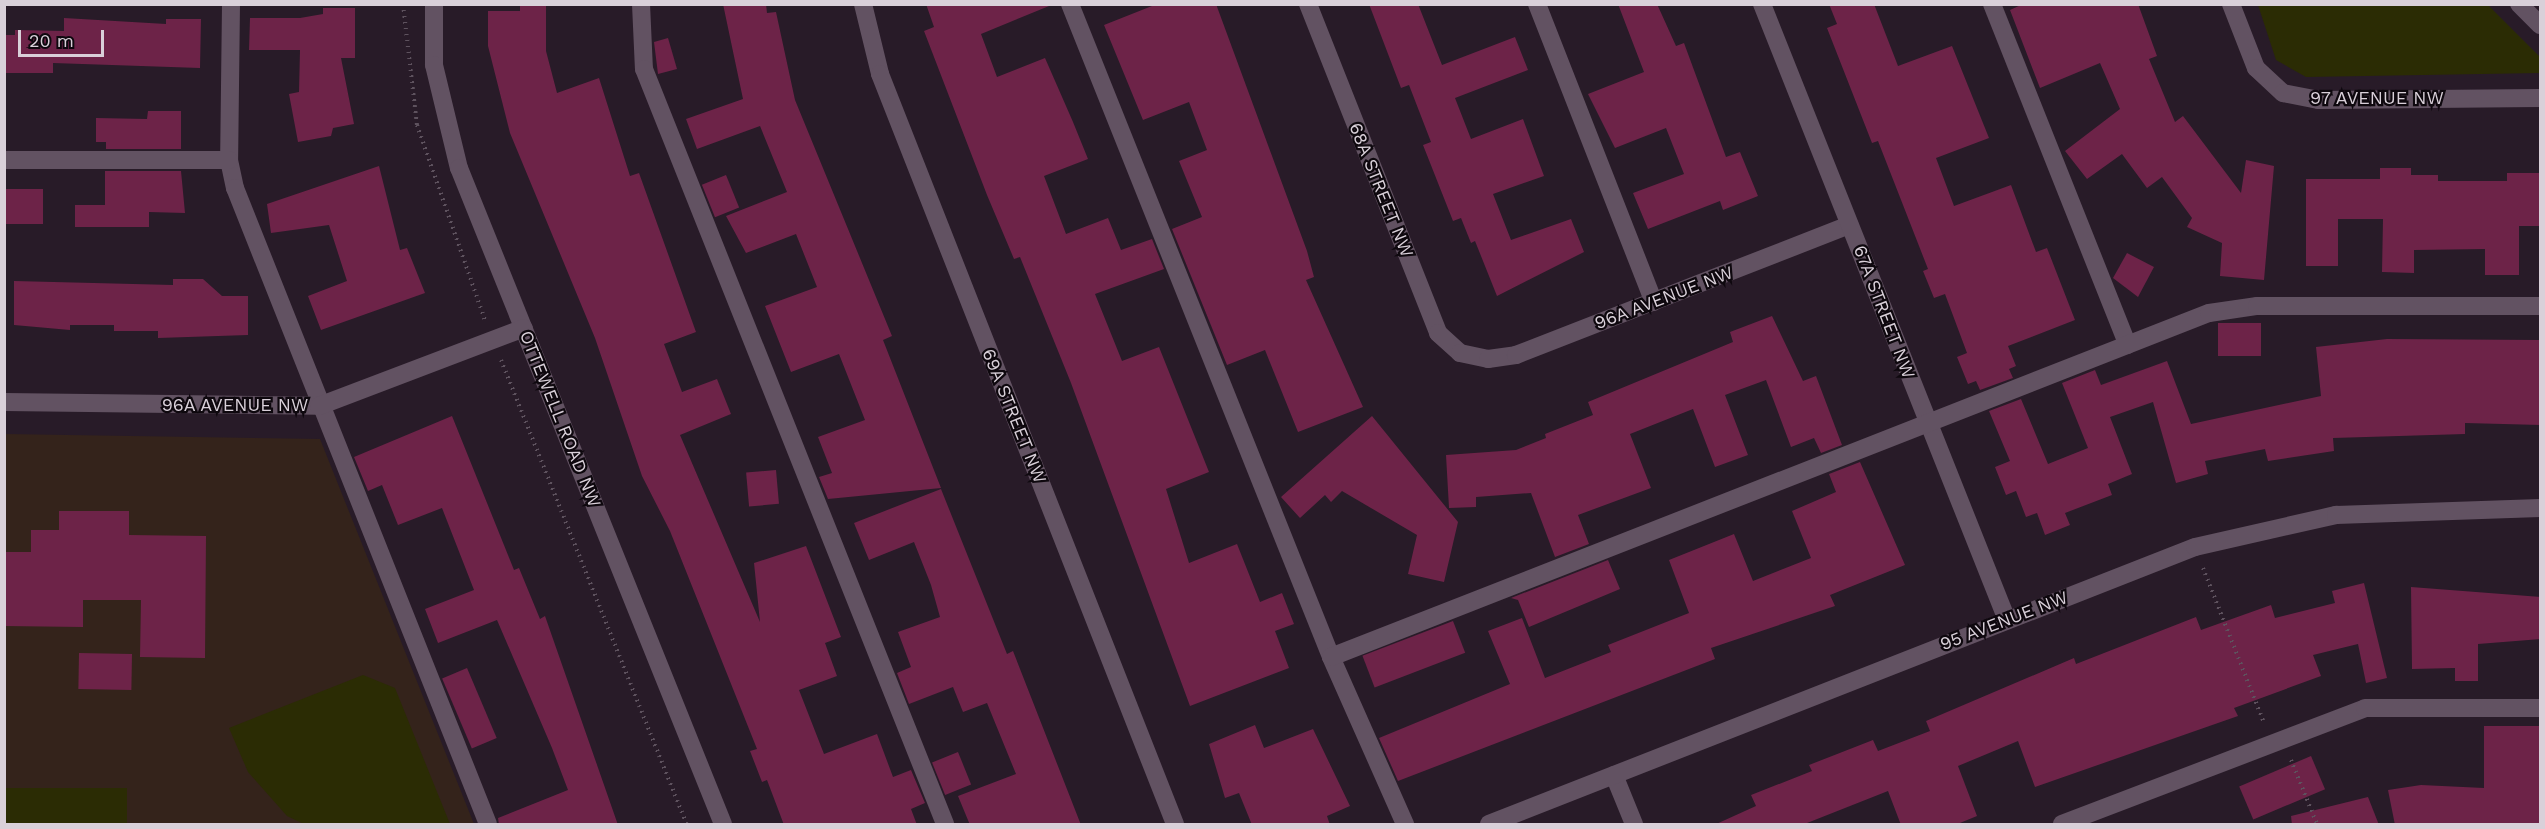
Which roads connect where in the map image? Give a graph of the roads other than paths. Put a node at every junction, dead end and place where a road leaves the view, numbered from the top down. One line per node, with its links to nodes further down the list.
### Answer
1 (231, 4): 15 (street)
2 (434, 4): 19 (street, OTTEWELL ROAD NW)
3 (641, 4): 32 (street)
4 (862, 4): 33 (street, 69A STREET NW)
5 (1070, 4): 27 (street)
6 (1308, 4): 21 (street, 68A STREET NW)
7 (1537, 4): 17 (street)
8 (1762, 4): 16 (street, 67A STREET NW)
9 (1992, 4): 20 (street)
10 (2231, 4): 13 (street, 97 AVENUE NW)
11 (2519, 4): 12 (street)
12 (2541, 26)
13 (2541, 98)
14 (4, 160): 15 (street)
15 (229, 160): 23 (street)
16 (1850, 225): 17 (street, 96A AVENUE NW); 24 (street, 67A STREET NW)
17 (1654, 302): 21 (street, 96A AVENUE NW)
18 (2541, 306): 20 (street)
19 (524, 328): 23 (street, 96A AVENUE NW); 31 (street, OTTEWELL ROAD NW)
20 (2128, 345): 24 (street)
21 (1475, 357)
22 (4, 402): 23 (street, 96A AVENUE NW)
23 (319, 406): 30 (street)
24 (1927, 423): 26 (street, 67A STREET NW); 27 (street)
25 (2541, 508): 26 (street, 95 AVENUE NW)
26 (2007, 620): 29 (street, 95 AVENUE NW)
27 (1331, 657): 34 (street)
28 (2541, 708): 37 (street)
29 (1614, 775): 35 (street, 95 AVENUE NW); 36 (street)
30 (488, 825)
31 (723, 825)
32 (945, 825)
33 (1176, 825)
34 (1405, 825)
35 (1489, 825)
36 (1634, 825)
37 (2062, 825)

